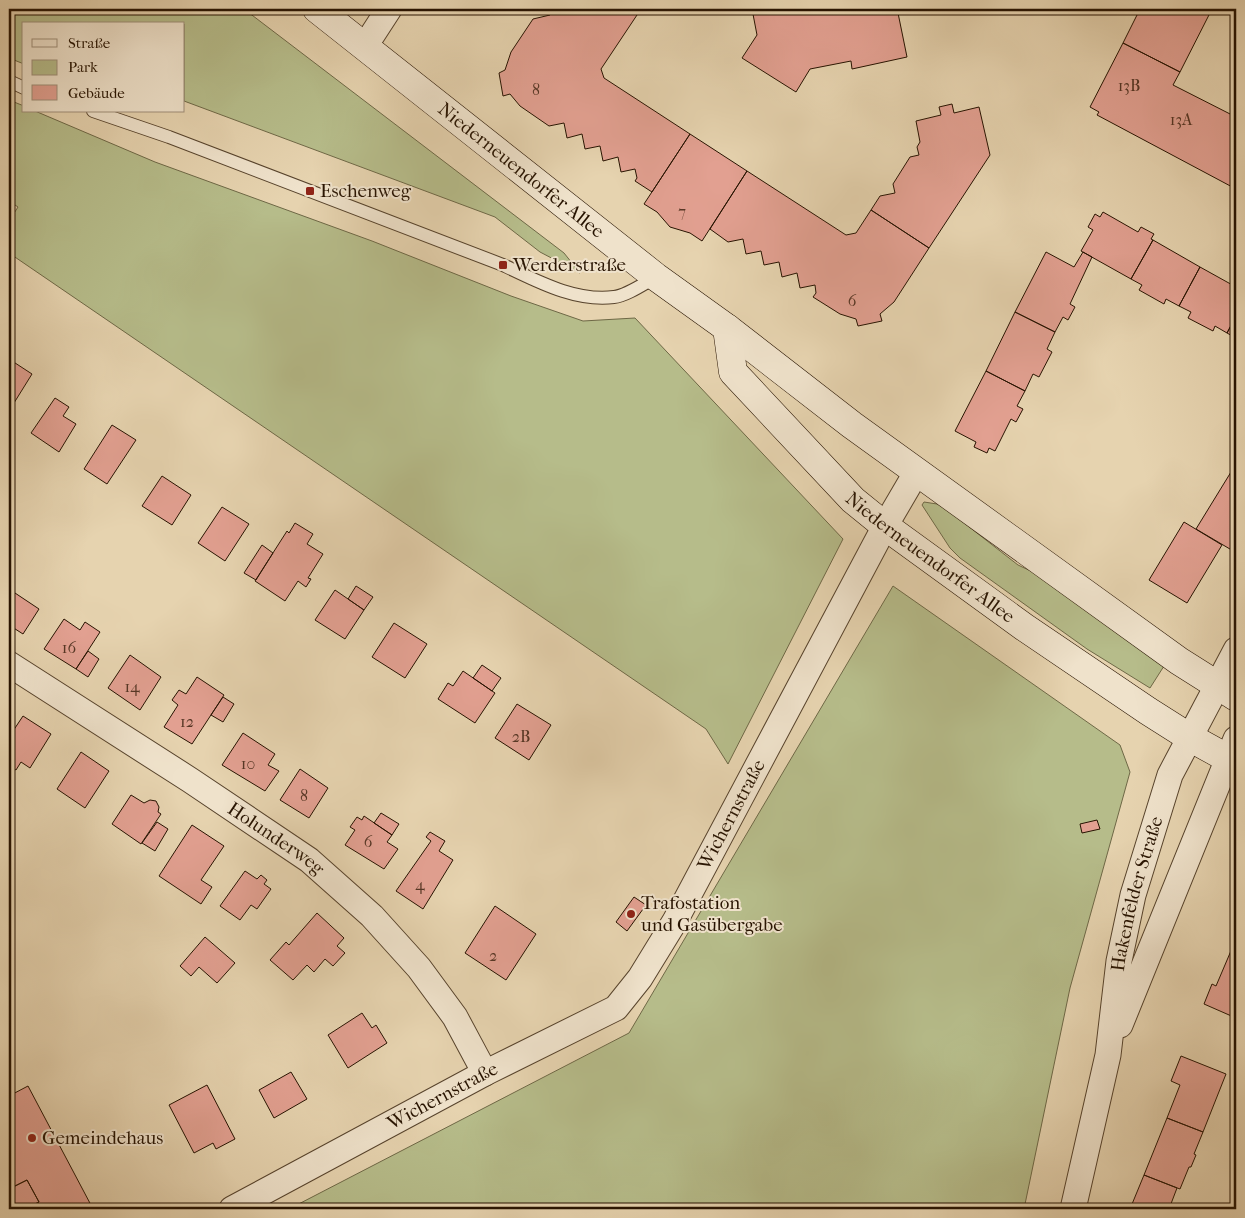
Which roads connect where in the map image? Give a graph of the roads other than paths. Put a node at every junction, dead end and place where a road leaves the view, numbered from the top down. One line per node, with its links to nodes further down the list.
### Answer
1 (317, 9): 3 (main road, Niederneuendorfer Allee)
2 (389, 9): 3 (street)
3 (365, 46): 7 (main road, Niederneuendorfer Allee)
4 (9, 80): 5 (lane)
5 (22, 87)
6 (96, 112): 7 (lane)
7 (656, 277): 8 (main road, Niederneuendorfer Allee)
8 (727, 328): 9 (main road, Niederneuendorfer Allee); 10 (main road, Niederneuendorfer Allee)
9 (916, 473): 10 (street, Wichernstraße); 13 (main road, Niederneuendorfer Allee)
10 (885, 526): 14 (main road, Niederneuendorfer Allee); 17 (street, Wichernstraße)
11 (1236, 650): 13 (street, Hakenfelder Straße)
12 (9, 664): 17 (street, Holunderweg)
13 (1226, 691): 14 (street, Hakenfelder Straße)
14 (1189, 737): 15 (main road, Niederneuendorfer Allee); 16 (street, Hakenfelder Straße)
15 (1233, 754): 16 (street, Hakenfelder Straße)
16 (1108, 1055): 19 (street, Hakenfelder Straße)
17 (485, 1073): 18 (street, Wichernstraße)
18 (232, 1209)
19 (1073, 1209)

